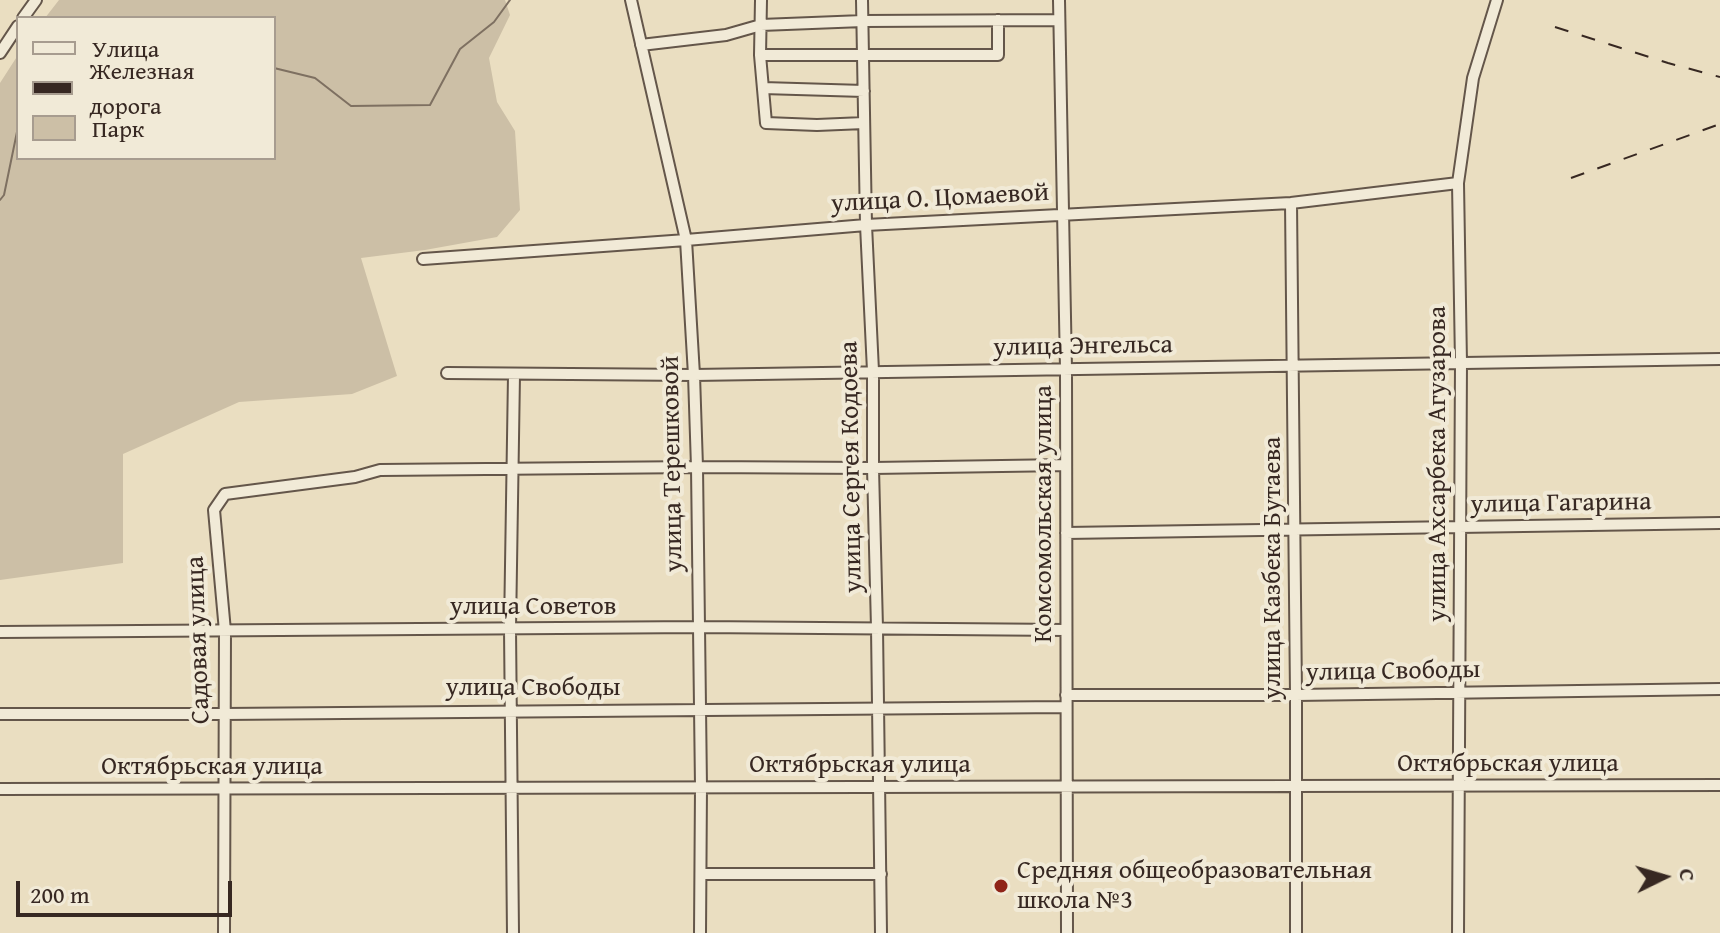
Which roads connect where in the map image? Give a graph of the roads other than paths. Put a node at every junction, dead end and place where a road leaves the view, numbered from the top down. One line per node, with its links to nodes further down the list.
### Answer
1 (631, 0): 11 (street, улица Терешковой)
2 (761, 0): 9 (street)
3 (862, 0): 8 (street, улица Сергея Кодоева)
4 (1059, 0): 7 (street, Комсомольская улица)
5 (1497, 0): 18 (street, улица Ахсарбека Агузарова)
6 (998, 20): 7 (street); 8 (street); 13 (street)
7 (1059, 20): 20 (street, Комсомольская улица)
8 (863, 21): 9 (street); 13 (street, улица Сергея Кодоева)
9 (761, 25): 11 (street); 14 (street)
10 (16, 29): 12 (street)
11 (641, 45): 22 (street, улица Терешковой)
12 (0, 53)
13 (863, 54): 14 (street); 16 (street, улица Сергея Кодоева)
14 (760, 55): 15 (street)
15 (763, 88): 16 (street); 17 (street)
16 (864, 91): 17 (street, улица Сергея Кодоева)
17 (864, 123): 21 (street, улица Сергея Кодоева)
18 (1458, 183): 19 (street, улица О. Цомаевой); 25 (street, улица Ахсарбека Агузарова)
19 (1291, 203): 20 (street, улица О. Цомаевой); 26 (street, улица Казбека Бутаева)
20 (1064, 214): 21 (street, улица О. Цомаевой); 27 (street, Комсомольская улица)
21 (866, 225): 22 (street, улица О. Цомаевой); 28 (street, улица Сергея Кодоева)
22 (686, 240): 23 (street, улица О. Цомаевой); 31 (street, улица Терешковой)
23 (423, 259)
24 (1720, 359): 25 (street, улица Энгельса)
25 (1461, 363): 26 (street, улица Энгельса); 37 (street, улица Ахсарбека Агузарова)
26 (1293, 366): 27 (street, улица Энгельса); 38 (street, улица Казбека Бутаева)
27 (1066, 369): 28 (street, улица Энгельса); 32 (street, Комсомольская улица)
28 (873, 371): 31 (street, улица Энгельса); 34 (street, улица Сергея Кодоева)
29 (447, 373): 30 (street, улица Энгельса)
30 (514, 375): 31 (street, улица Энгельса); 35 (street)
31 (694, 375): 33 (street, улица Терешковой)
32 (1066, 465): 34 (street); 39 (street, Комсомольская улица)
33 (697, 467): 34 (street); 35 (street); 40 (street, улица Терешковой)
34 (873, 468): 41 (street, улица Сергея Кодоева)
35 (512, 469): 42 (street); 44 (street, Садовая улица)
36 (1720, 523): 37 (street, улица Гагарина)
37 (1460, 527): 38 (street, улица Гагарина); 47 (street, улица Ахсарбека Агузарова)
38 (1295, 529): 39 (street, улица Гагарина); 49 (street, улица Казбека Бутаева)
39 (1066, 533): 43 (street, Комсомольская улица)
40 (699, 627): 41 (street, улица Советов); 42 (street, улица Советов); 52 (street, улица Терешковой)
41 (877, 628): 43 (street, улица Советов); 50 (street, улица Сергея Кодоева)
42 (510, 629): 44 (street, улица Советов); 53 (street)
43 (1066, 630): 48 (street, Комсомольская улица)
44 (225, 631): 45 (street, улица Советов); 55 (street, Садовая улица)
45 (0, 632)
46 (1720, 689): 47 (street, улица Свободы)
47 (1459, 693): 49 (street, улица Свободы); 58 (street, улица Ахсарбека Агузарова)
48 (1066, 695): 49 (street, улица Свободы); 51 (street, Комсомольская улица)
49 (1296, 695): 57 (street, улица Казбека Бутаева)
50 (878, 707): 51 (street, улица Свободы); 52 (street, улица Свободы); 60 (street, улица Сергея Кодоева)
51 (1066, 707): 61 (street, Комсомольская улица)
52 (700, 709): 53 (street, улица Свободы); 59 (street, улица Терешковой)
53 (510, 710): 55 (street, улица Свободы); 62 (street)
54 (0, 714): 55 (street, улица Свободы)
55 (224, 714): 64 (street, Садовая улица)
56 (1720, 785): 58 (street, Октябрьская улица)
57 (1296, 786): 58 (street, Октябрьская улица); 61 (street, Октябрьская улица); 72 (street, улица Казбека Бутаева)
58 (1458, 786): 73 (street, улица Ахсарбека Агузарова)
59 (701, 787): 60 (street, Октябрьская улица); 62 (street, Октябрьская улица); 65 (street, улица Терешковой)
60 (879, 787): 61 (street, Октябрьская улица); 66 (street, улица Сергея Кодоева)
61 (1066, 787): 71 (street, Комсомольская улица)
62 (510, 788): 64 (street, Октябрьская улица); 68 (street)
63 (0, 789): 64 (street, Октябрьская улица)
64 (224, 789): 67 (street, Садовая улица)
65 (701, 874): 66 (street); 69 (street, улица Терешковой)
66 (881, 874): 70 (street, улица Сергея Кодоева)
67 (224, 933)
68 (513, 933)
69 (700, 933)
70 (881, 933)
71 (1067, 933)
72 (1296, 933)
73 (1458, 933)

